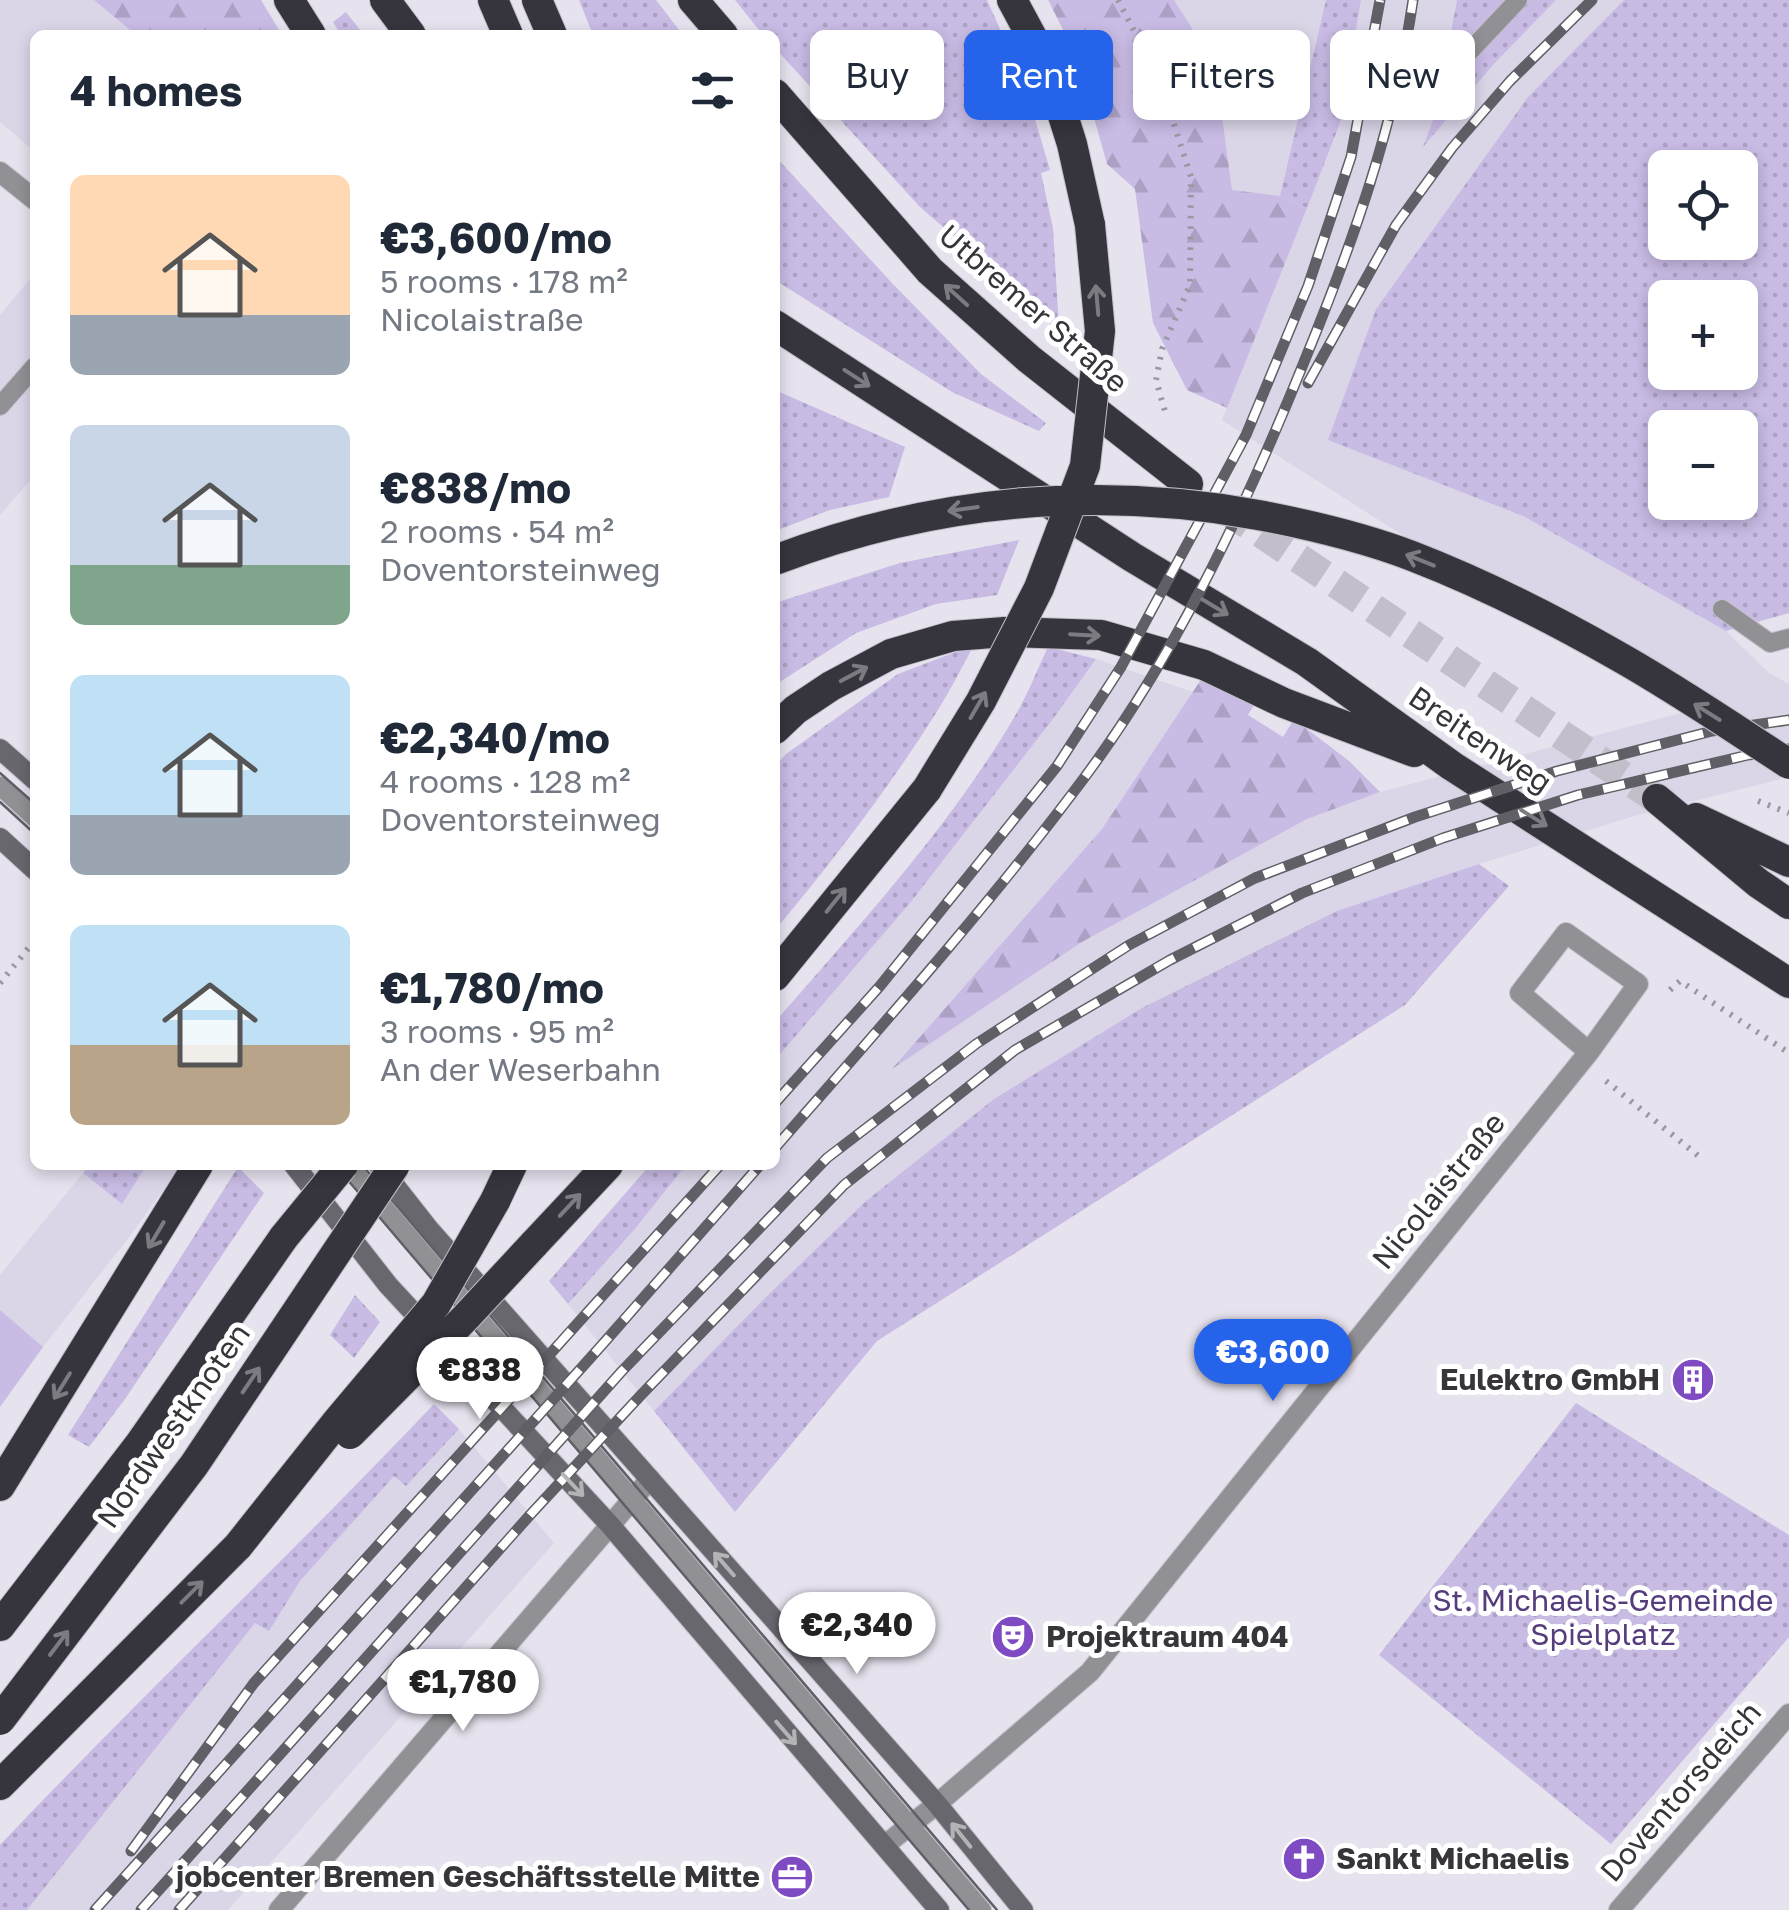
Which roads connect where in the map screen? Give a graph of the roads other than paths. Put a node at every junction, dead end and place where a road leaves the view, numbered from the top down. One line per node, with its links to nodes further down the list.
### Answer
1 (289, 0): 8 (highway)
2 (385, 0): 9 (highway)
3 (493, 0): 10 (highway)
4 (537, 0): 11 (highway)
5 (693, 0): 12 (highway)
6 (1012, 0): 35 (highway, one-way to 6, bridge)
7 (1518, 0): 13 (lane)
8 (308, 30)
9 (407, 30)
10 (506, 30)
11 (550, 30)
12 (719, 30)
13 (1475, 46)
14 (780, 100): 20 (highway, Utbremer Straße, one-way to 14)
15 (0, 172): 16 (street)
16 (30, 196)
17 (780, 329): 27 (highway, Breitenweg, one-way to 27)
18 (30, 372): 19 (lane)
19 (0, 406)
20 (1182, 480)
21 (780, 558): 26 (highway, one-way to 21, bridge)
22 (1722, 609): 23 (lane)
23 (1789, 638)
24 (780, 725): 27 (highway, one-way to 27)
25 (0, 749): 28 (street)
26 (1789, 764)
27 (1452, 766): 36 (highway, Breitenweg, one-way to 36)
28 (30, 776)
29 (0, 786): 30 (lane)
30 (30, 813)
31 (0, 838): 33 (street)
32 (1789, 862): 34 (highway)
33 (30, 865)
34 (1789, 904)
35 (780, 970)
36 (1789, 983)
37 (1585, 1057): 37 (street, Nicolaistraße); 57 (street, Nicolaistraße)
38 (195, 1170): 49 (highway, one-way to 49)
39 (298, 1170): 51 (street, one-way to 51)
40 (317, 1170): 47 (highway, bridge)
41 (342, 1170): 47 (highway, Nordwestknoten, bridge)
42 (350, 1170): 50 (lane)
43 (383, 1170): 48 (street)
44 (392, 1170): 55 (highway, Nordwestknoten, one-way to 44, bridge)
45 (510, 1170): 52 (highway, bridge)
46 (603, 1170): 52 (highway, one-way to 46, bridge)
47 (284, 1237): 53 (highway, Nordwestknoten)
48 (650, 1479): 50 (street); 57 (street, one-way to 48)
49 (0, 1486)
50 (632, 1499): 51 (street); 58 (lane)
51 (610, 1525): 59 (street, one-way to 59); 60 (street)
52 (238, 1546): 56 (highway, one-way to 52)
53 (0, 1626)
54 (1789, 1714): 64 (street, Doventorsdeich)
55 (0, 1720)
56 (0, 1785)
57 (937, 1804): 58 (street, Nicolaistraße); 63 (street, one-way to 57)
58 (910, 1826): 59 (street, Nicolaistraße); 62 (lane)
59 (885, 1845): 61 (street)
60 (279, 1910)
61 (940, 1910)
62 (982, 1910)
63 (1023, 1910)
64 (1619, 1910)

